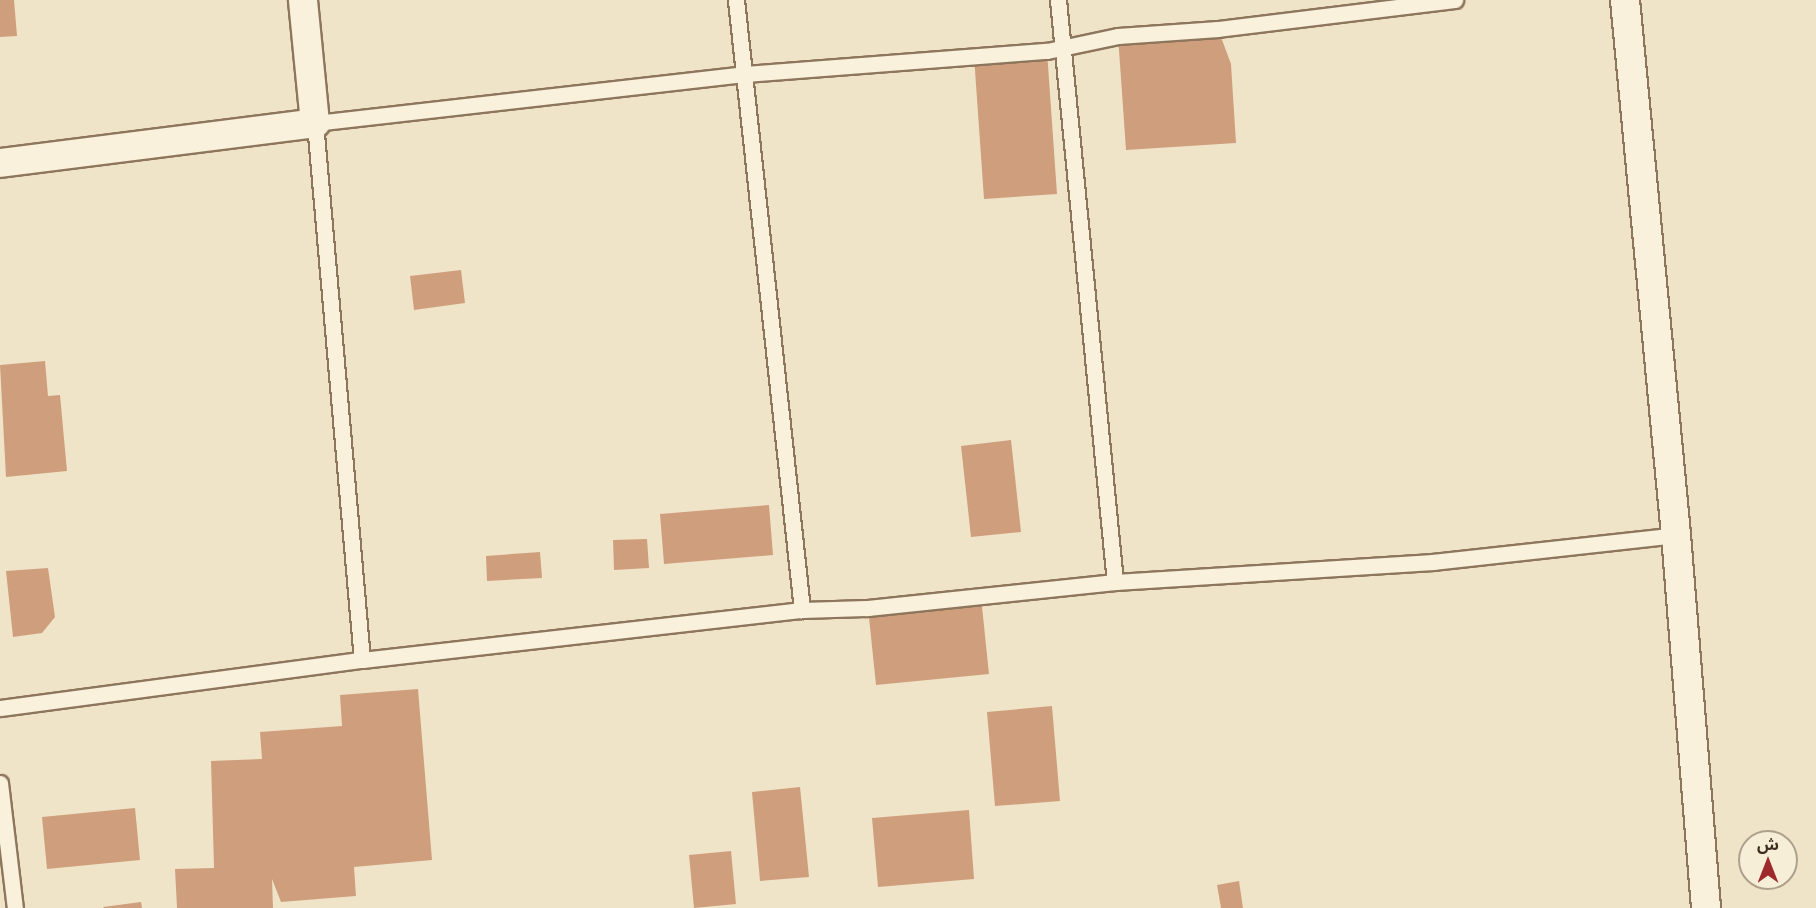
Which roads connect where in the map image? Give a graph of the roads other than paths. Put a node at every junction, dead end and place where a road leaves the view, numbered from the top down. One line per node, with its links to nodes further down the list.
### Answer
1 (303, 0): 8 (street)
2 (736, 0): 7 (lane)
3 (1058, 0): 6 (lane)
4 (1455, 0): 6 (lane)
5 (1625, 0): 10 (street)
6 (1063, 49): 7 (lane); 11 (lane)
7 (745, 74): 8 (lane); 12 (lane)
8 (315, 123): 9 (street); 13 (lane)
9 (0, 163)
10 (1676, 535): 11 (lane); 17 (street)
11 (1115, 582): 12 (lane)
12 (802, 610): 13 (lane)
13 (362, 660): 14 (lane)
14 (0, 708)
15 (0, 783): 16 (lane)
16 (15, 908)
17 (1706, 908)

